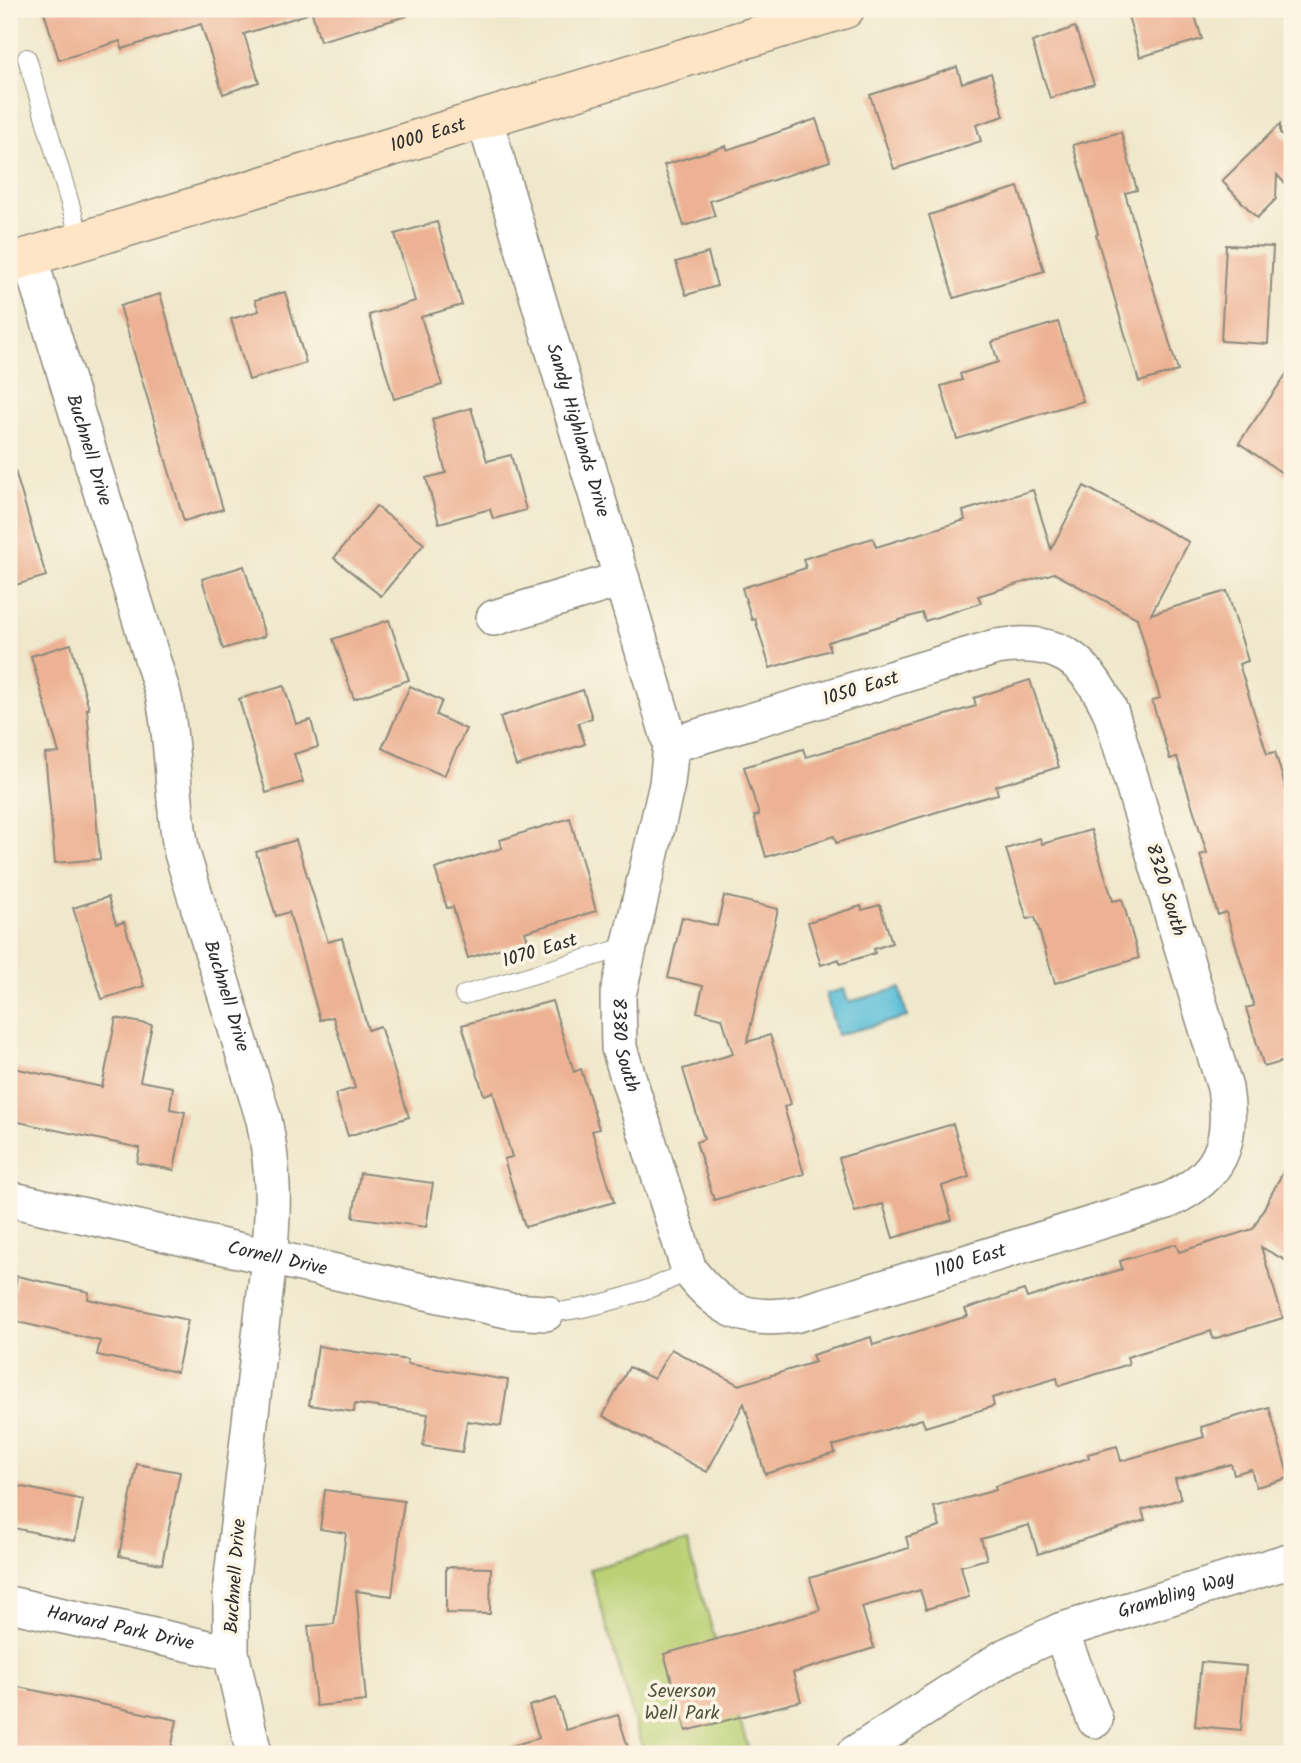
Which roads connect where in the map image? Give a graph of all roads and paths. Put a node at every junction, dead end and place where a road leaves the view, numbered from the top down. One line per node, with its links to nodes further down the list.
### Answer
1 (845, 9): 3 (street, 1000 East)
2 (27, 58): 4 (lane)
3 (484, 117): 4 (street, 1000 East); 6 (street, Sandy Highlands Drive)
4 (81, 241): 5 (street, 1000 East)
5 (19, 259): 14 (street, Buchnell Drive)
6 (622, 579): 7 (street); 9 (street, Sandy Highlands Drive)
7 (494, 618)
8 (1052, 646): 9 (street, 1050 East); 12 (street, 8320 South)
9 (671, 745): 10 (street, 8380 South)
10 (629, 946): 11 (lane, 1070 East); 15 (street, 8380 South)
11 (464, 995)
12 (1222, 1156): 15 (street, 1100 East)
13 (9, 1199): 14 (street, Cornell Drive)
14 (269, 1259): 16 (street, Cornell Drive); 20 (street, Buchnell Drive)
15 (698, 1282): 16 (lane)
16 (547, 1313)
17 (1292, 1560): 19 (street, Grambling Way)
18 (9, 1605): 20 (street, Harvard Park Drive)
19 (1059, 1631): 21 (street); 23 (street, Grambling Way)
20 (231, 1653): 22 (street, Buchnell Drive)
21 (1095, 1720)
22 (254, 1754)
23 (854, 1754)

